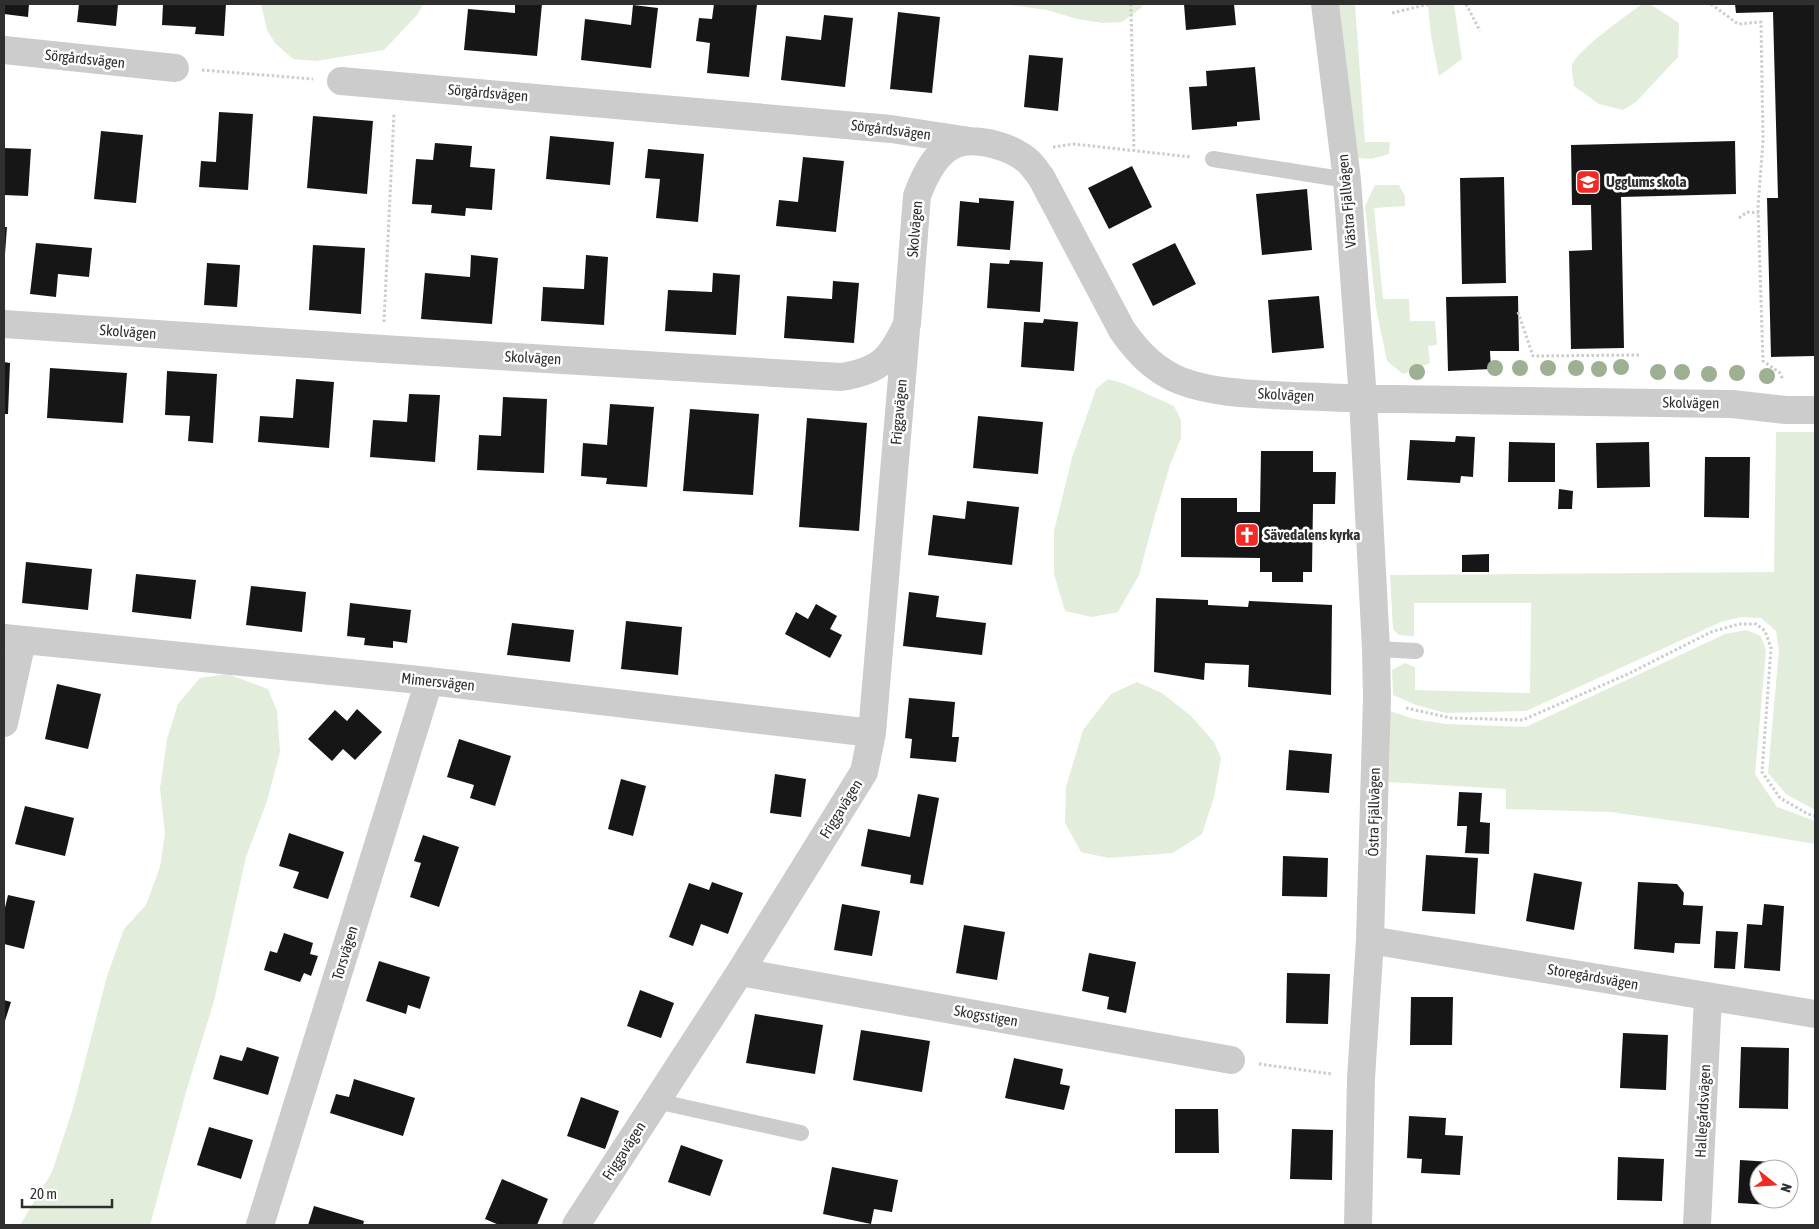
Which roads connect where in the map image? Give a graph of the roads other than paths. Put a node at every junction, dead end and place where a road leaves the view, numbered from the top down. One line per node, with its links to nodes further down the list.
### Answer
1 (1325, 4): 7 (street, Västra Fjällvägen)
2 (4, 50): 3 (street, Sörgårdsvägen)
3 (176, 68)
4 (341, 81): 5 (street, Sörgårdsvägen)
5 (972, 141): 9 (street, Skolvägen); 10 (street, Skolvägen)
6 (1212, 160): 7 (lane)
7 (1347, 180): 10 (street, Västra Fjällvägen)
8 (4, 324): 9 (street, Skolvägen)
9 (907, 324): 17 (street, Friggavägen)
10 (1363, 399): 11 (street, Skolvägen); 13 (street, Östra Fjällvägen)
11 (1815, 410)
12 (13, 640): 15 (street, Mimersvägen); 16 (street)
13 (1376, 649): 14 (lane); 18 (street, Östra Fjällvägen)
14 (1416, 651)
15 (429, 681): 17 (street, Mimersvägen); 25 (street, Torsvägen)
16 (4, 723)
17 (872, 733): 19 (street, Friggavägen)
18 (1370, 940): 20 (street, Storegårdsvägen); 27 (street, Östra Fjällvägen)
19 (740, 972): 22 (street, Skogsstigen); 23 (street, Friggavägen)
20 (1708, 997): 21 (street, Storegårdsvägen); 28 (street, Hallegårdsvägen)
21 (1815, 1014)
22 (1231, 1060)
23 (656, 1101): 24 (lane); 26 (street, Friggavägen)
24 (801, 1133)
25 (260, 1225)
26 (576, 1225)
27 (1358, 1225)
28 (1697, 1225)

